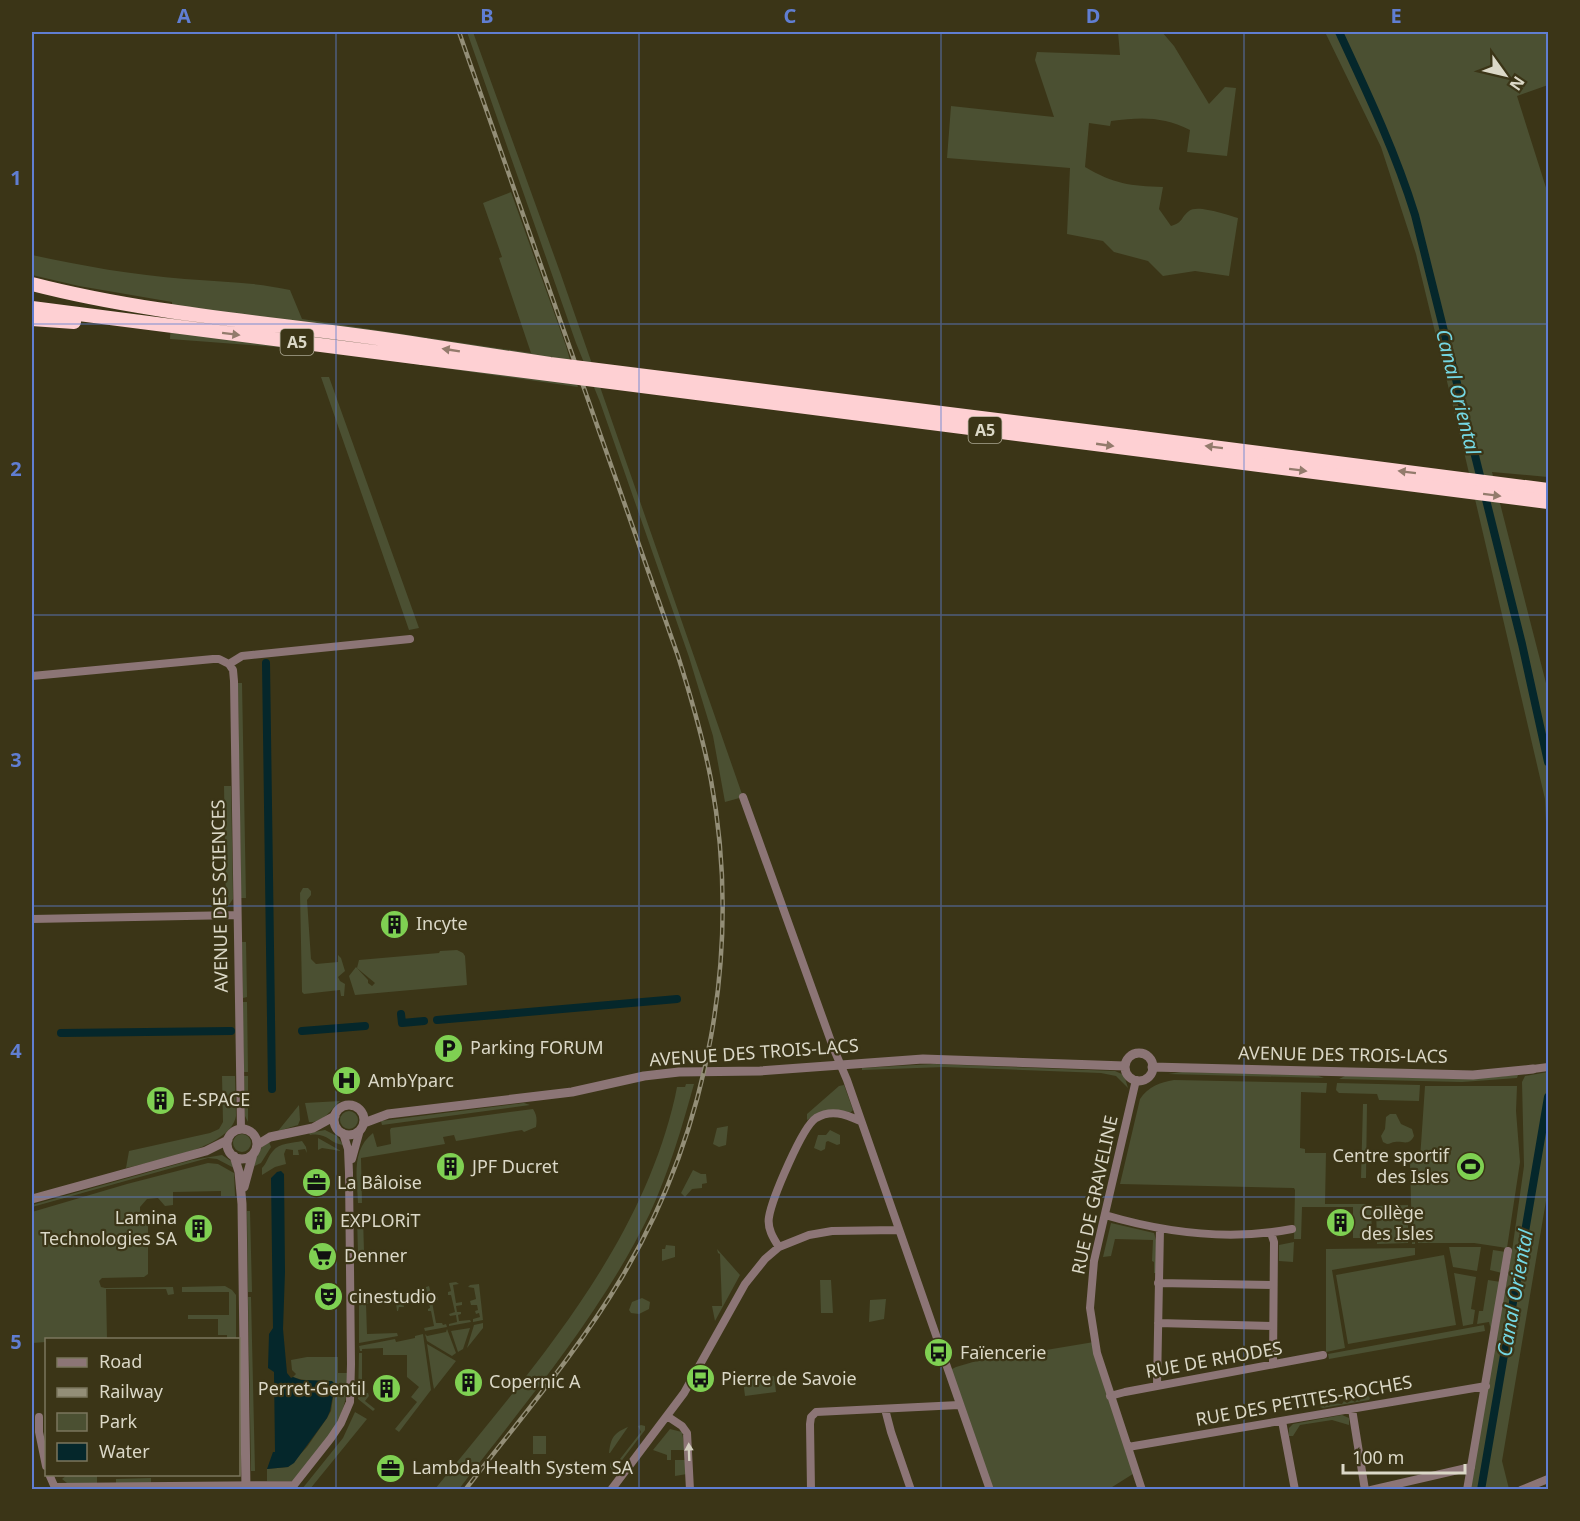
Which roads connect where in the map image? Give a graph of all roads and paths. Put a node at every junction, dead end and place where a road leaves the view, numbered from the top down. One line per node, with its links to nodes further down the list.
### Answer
1 (32, 284): 4 (highway, A5)
2 (32, 298): 4 (highway)
3 (32, 308): 6 (highway, A5)
4 (174, 318): 6 (highway, A5); 7 (highway, A5, one-way to 4, bridge); 8 (highway, A5, one-way to 8, bridge)
5 (32, 319): 6 (highway)
6 (150, 324)
7 (1548, 490)
8 (1548, 502)
9 (410, 639): 10 (street)
10 (229, 664): 11 (street); 13 (street, AVENUE DES SCIENCES)
11 (32, 676)
12 (743, 797): 15 (street)
13 (237, 915): 14 (street); 27 (street, AVENUE DES SCIENCES)
14 (32, 919)
15 (840, 1064): 16 (street, AVENUE DES TROIS-LACS); 22 (street, AVENUE DES TROIS-LACS); 24 (street)
16 (1125, 1066): 17 (street); 20 (street)
17 (1152, 1067): 19 (street, AVENUE DES TROIS-LACS); 20 (street)
18 (1548, 1067): 19 (street)
19 (1533, 1069)
20 (1136, 1080): 38 (street, RUE DE GRAVELINE)
21 (361, 1110): 22 (street, AVENUE DES TROIS-LACS); 23 (street); 25 (street)
22 (388, 1114): 25 (street, AVENUE DES TROIS-LACS)
23 (335, 1116): 26 (street); 28 (street)
24 (860, 1121): 41 (street); 43 (street)
25 (362, 1126): 28 (street); 35 (street)
26 (313, 1128): 28 (street); 30 (street)
27 (241, 1129): 29 (street); 31 (street)
28 (340, 1131): 35 (street)
29 (252, 1132): 30 (street); 32 (street)
30 (270, 1137): 32 (street)
31 (228, 1140): 33 (street); 34 (street)
32 (255, 1149): 34 (street); 37 (street)
33 (206, 1152): 34 (street); 36 (street)
34 (232, 1154): 37 (street)
35 (349, 1173): 65 (street)
36 (32, 1199)
37 (242, 1204): 65 (street)
38 (1105, 1215): 40 (street); 53 (street, RUE DE GRAVELINE)
39 (1292, 1228): 42 (street)
40 (1160, 1229): 42 (street); 45 (street)
41 (897, 1230): 43 (street); 54 (street)
42 (1271, 1233): 46 (street)
43 (779, 1247): 57 (street)
44 (1508, 1251): 52 (street)
45 (1158, 1283): 46 (street); 47 (street)
46 (1273, 1285): 48 (street)
47 (1158, 1323): 48 (street); 51 (street)
48 (1273, 1326): 50 (street)
49 (1323, 1355): 50 (street, RUE DE RHODES)
50 (1273, 1364): 51 (street, RUE DE RHODES)
51 (1157, 1385): 53 (street, RUE DE RHODES)
52 (1486, 1386): 56 (street, RUE DES PETITES-ROCHES); 62 (street)
53 (1110, 1396): 60 (street, RUE DE GRAVELINE)
54 (959, 1405): 55 (street); 70 (street)
55 (885, 1409): 68 (street); 69 (street)
56 (1352, 1409): 59 (street, RUE DES PETITES-ROCHES); 73 (street)
57 (668, 1416): 66 (street); 67 (street, one-way to 57)
58 (39, 1417): 61 (street)
59 (1282, 1421): 60 (street, RUE DES PETITES-ROCHES); 72 (street)
60 (1128, 1447): 71 (street, RUE DE GRAVELINE)
61 (45, 1461)
62 (1471, 1467): 74 (street); 75 (street)
63 (1548, 1479): 76 (street)
64 (56, 1488): 65 (street)
65 (246, 1488)
66 (612, 1490)
67 (690, 1490)
68 (811, 1490)
69 (911, 1490)
70 (990, 1490)
71 (1142, 1490)
72 (1295, 1490)
73 (1365, 1490)
74 (1371, 1490)
75 (1467, 1490)
76 (1521, 1490)

